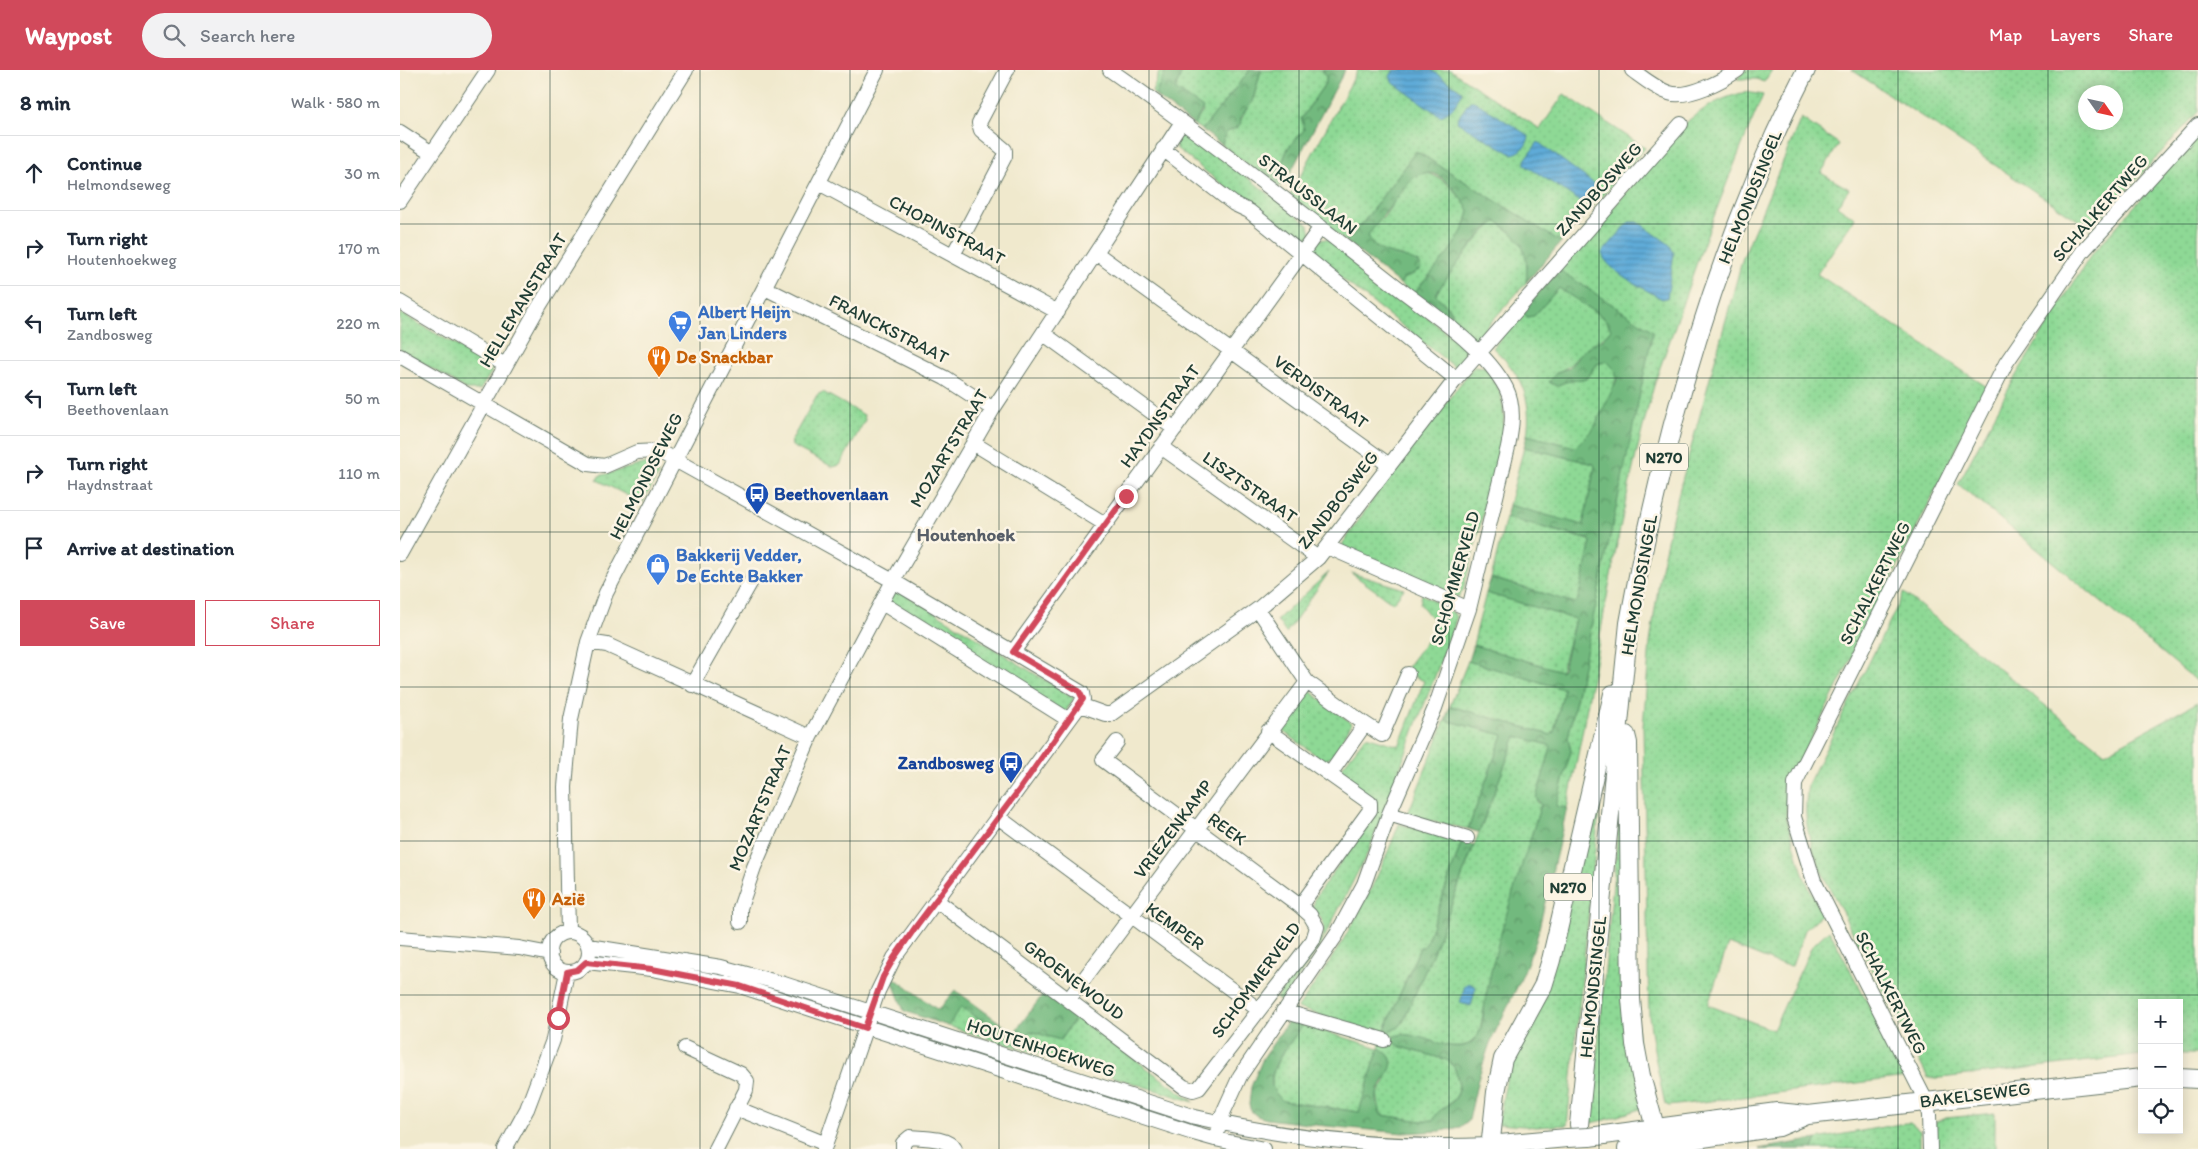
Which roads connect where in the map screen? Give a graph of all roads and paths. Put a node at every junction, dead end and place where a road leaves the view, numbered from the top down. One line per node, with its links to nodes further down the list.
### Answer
1 (488, 70): 14 (street)
2 (686, 70): 28 (street, HELLEMANSTRAAT)
3 (878, 70): 15 (street, HELMONDSEWEG)
4 (1006, 70): 20 (street)
5 (1110, 70): 9 (street, STRAUSSLAAN)
6 (1632, 70): 7 (street)
7 (1738, 70)
8 (1806, 70): 46 (main road, HELMONDSINGEL / N270)
9 (1182, 122): 13 (street, MOZARTSTRAAT); 17 (street, STRAUSSLAAN)
10 (1681, 124): 26 (street, ZANDBOSWEG)
11 (2198, 125): 83 (street, SCHALKERTWEG)
12 (400, 132): 14 (street)
13 (1163, 148): 18 (street, MOZARTSTRAAT); 19 (street)
14 (432, 153): 16 (street)
15 (819, 182): 20 (street, CHOPINSTRAAT); 21 (street, HELMONDSEWEG)
16 (400, 201)
17 (1321, 227): 19 (street, HAYDNSTRAAT); 26 (street, STRAUSSLAAN)
18 (1096, 252): 23 (street, MOZARTSTRAAT); 25 (street, VERDISTRAAT)
19 (1301, 253): 25 (street, HAYDNSTRAAT); 29 (street)
20 (953, 255): 23 (street, CHOPINSTRAAT)
21 (765, 288): 31 (street, FRANCKSTRAAT); 35 (street, HELMONDSEWEG)
22 (400, 302): 28 (street)
23 (1058, 312): 24 (street, MOZARTSTRAAT)
24 (1044, 334): 31 (street, MOZARTSTRAAT); 32 (street)
25 (1231, 351): 32 (street, HAYDNSTRAAT); 36 (street, VERDISTRAAT)
26 (1478, 353): 29 (street, ZANDBOSWEG); 45 (street, SCHOMMERVELD)
27 (400, 356): 30 (street)
28 (505, 365): 30 (street, HELLEMANSTRAAT)
29 (1456, 379): 36 (street, ZANDBOSWEG)
30 (485, 403): 35 (street); 39 (street, HELLEMANSTRAAT)
31 (993, 409): 33 (street, MOZARTSTRAAT)
32 (1175, 429): 34 (street, HAYDNSTRAAT)
33 (972, 443): 37 (street); 42 (street, MOZARTSTRAAT)
34 (1161, 447): 37 (street, HAYDNSTRAAT); 40 (street, LISZTSTRAAT)
35 (675, 460): 42 (street); 47 (street, HELMONDSEWEG)
36 (1389, 465): 38 (street, ZANDBOSWEG)
37 (1105, 524): 48 (street, HAYDNSTRAAT)
38 (1328, 547): 40 (street, ZANDBOSWEG); 45 (street)
39 (400, 554)
40 (1318, 558): 44 (street, ZANDBOSWEG)
41 (753, 578): 51 (street)
42 (893, 581): 43 (street, MOZARTSTRAAT); 48 (street)
43 (882, 603): 54 (street); 57 (street, MOZARTSTRAAT)
44 (1258, 609): 50 (street); 52 (street, ZANDBOSWEG)
45 (1469, 609): 60 (street, SCHOMMERVELD)
46 (1629, 623): 53 (main road, HELMONDSINGEL / N270); 93 (main road, N270)
47 (588, 642): 51 (street); 68 (street, HELMONDSEWEG)
48 (1013, 652): 52 (street)
49 (1408, 674): 55 (street)
50 (1307, 682): 55 (street); 56 (street, VRIEZENKAMP)
51 (692, 685): 57 (street)
52 (1080, 705): 54 (street)
53 (1620, 713): 87 (main road, N270); 88 (main road, HELMONDSINGEL / N270)
54 (1069, 720): 61 (street)
55 (1365, 724): 59 (street)
56 (1268, 731): 59 (street); 62 (street, VRIEZENKAMP)
57 (810, 737): 67 (street, MOZARTSTRAAT)
58 (1117, 742): 62 (street, REEK)
59 (1330, 774): 65 (street, SCHOMMERVELD)
60 (1389, 814): 63 (street); 76 (street, SCHOMMERVELD)
61 (998, 817): 64 (street); 66 (street, KEMPER)
62 (1196, 829): 65 (street, REEK); 66 (street, VRIEZENKAMP)
63 (1467, 838)
64 (936, 900): 74 (street, GROENEWOUD); 77 (street)
65 (1300, 906): 75 (street, SCHOMMERVELD)
66 (1131, 916): 74 (street, VRIEZENKAMP); 75 (street, KEMPER)
67 (740, 922)
68 (568, 932): 70 (street); 71 (street)
69 (400, 938): 71 (street)
70 (588, 946): 72 (street); 77 (street, HOUTENHOEKWEG)
71 (550, 954): 73 (street)
72 (586, 962): 73 (street); 78 (street, HOUTENHOEKWEG)
73 (567, 972): 95 (street)
74 (1069, 999): 82 (street, GROENEWOUD)
75 (1259, 1010): 82 (street, SCHOMMERVELD)
76 (1283, 1011): 79 (street); 86 (street, SCHOMMERVELD)
77 (870, 1012): 78 (street); 86 (street, HOUTENHOEKWEG)
78 (865, 1028): 89 (street, HOUTENHOEKWEG); 91 (street)
79 (1384, 1040)
80 (686, 1048): 84 (street)
81 (2138, 1078): 83 (main road, BAKELSEWEG)
82 (1189, 1089)
83 (1926, 1101): 85 (main road, BAKELSEWEG); 100 (street, SCHALKERTWEG)
84 (736, 1108): 91 (street); 96 (street)
85 (1808, 1115): 87 (main road, BAKELSEWEG); 94 (main road, BAKELSEWEG)
86 (1219, 1123): 89 (street, SCHOMMERVELD); 92 (street, HOUTENHOEKWEG)
87 (1655, 1127): 88 (main road, BAKELSEWEG); 94 (main road, N270)
88 (1578, 1133): 93 (main road, BAKELSEWEG)
89 (1215, 1139): 98 (street, HOUTENHOEKWEG)
90 (904, 1144): 97 (street)
91 (825, 1146)
92 (1348, 1147): 93 (street, HOUTENHOEKWEG)
93 (1490, 1147)
94 (1656, 1148): 99 (main road, BAKELSEWEG)
95 (505, 1149)
96 (716, 1149)
97 (954, 1149)
98 (1264, 1149)
99 (1627, 1149)
100 (1930, 1149)

